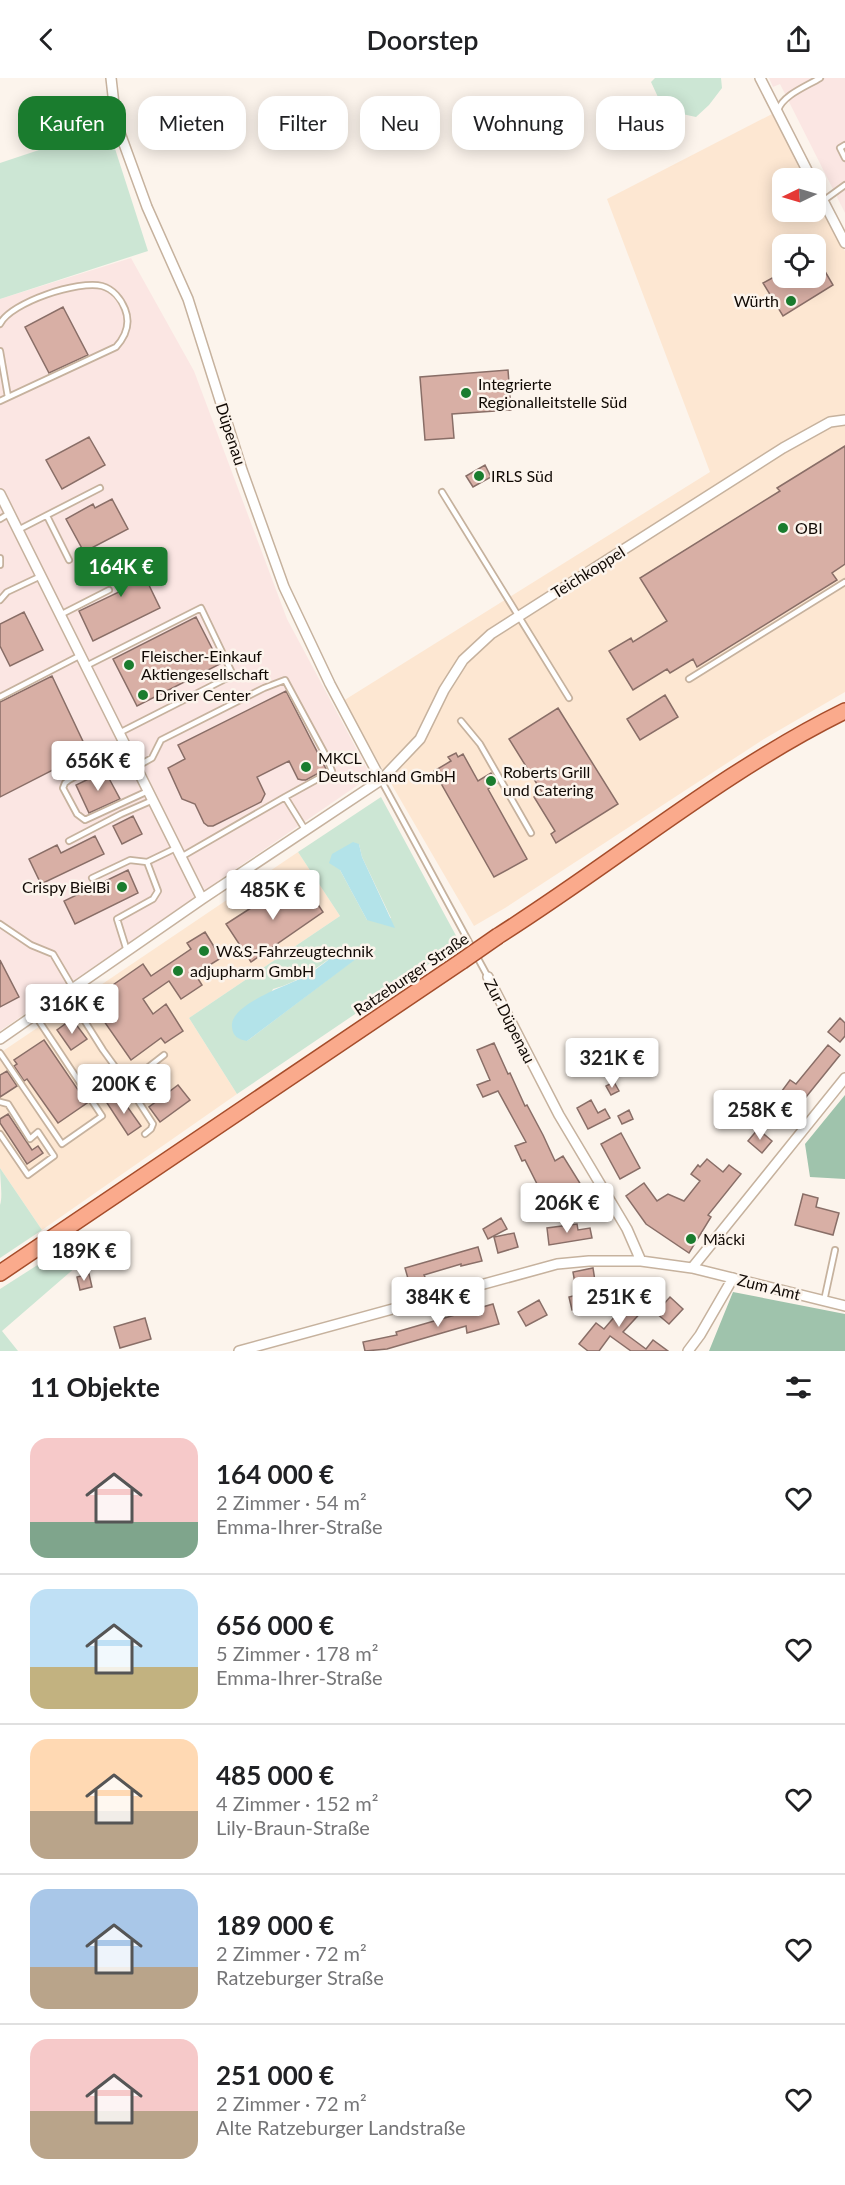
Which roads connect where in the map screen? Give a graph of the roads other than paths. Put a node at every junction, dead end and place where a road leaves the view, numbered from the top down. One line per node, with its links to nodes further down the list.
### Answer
1 (111, 78): 43 (street, Düpenau)
2 (760, 78): 4 (street)
3 (820, 78): 4 (lane)
4 (777, 113): 7 (street)
5 (845, 145): 6 (lane)
6 (845, 158)
7 (806, 168)
8 (845, 186): 9 (lane)
9 (826, 199)
10 (826, 207): 11 (street)
11 (845, 243)
12 (0, 324): 14 (lane)
13 (0, 351): 14 (lane)
14 (8, 397): 15 (lane)
15 (0, 401)
16 (845, 420): 32 (street, Teichkoppel)
17 (100, 488): 21 (lane)
18 (442, 492): 32 (lane)
19 (0, 494): 20 (street)
20 (9, 513): 22 (lane); 23 (street)
21 (47, 516): 23 (lane); 25 (lane)
22 (0, 519)
23 (18, 530): 27 (street)
24 (0, 558): 26 (lane)
25 (69, 560)
26 (0, 565)
27 (41, 576): 30 (lane); 31 (street)
28 (845, 582): 35 (lane)
29 (110, 590): 31 (lane)
30 (0, 600)
31 (60, 615): 33 (street)
32 (518, 617): 37 (lane); 43 (street, Teichkoppel)
33 (81, 655): 34 (street); 36 (lane)
34 (86, 666): 40 (street); 40 (lane)
35 (689, 679)
36 (0, 697)
37 (569, 698)
38 (845, 711): 71 (main road, Ratzeburger Straße, bridge)
39 (461, 722): 48 (lane)
40 (120, 733): 41 (street)
41 (127, 748): 42 (street); 44 (lane)
42 (136, 767): 44 (street); 45 (lane)
43 (381, 780): 47 (street, Teichkoppel); 57 (lane, Zur Düpenau)
44 (148, 791): 46 (street)
45 (285, 797): 47 (lane); 51 (lane)
46 (153, 800): 49 (lane); 50 (street)
47 (306, 831): 54 (street, Teichkoppel)
48 (531, 833)
49 (69, 840)
50 (176, 847): 51 (street); 52 (lane)
51 (182, 857): 54 (street)
52 (147, 862): 53 (lane); 56 (lane)
53 (92, 878)
54 (202, 899): 56 (street, Teichkoppel)
55 (0, 924): 58 (lane)
56 (127, 951): 58 (street, Teichkoppel)
57 (488, 977): 69 (street, Zur Düpenau)
58 (70, 991): 59 (street, Teichkoppel); 64 (lane)
59 (35, 1015): 60 (street, Teichkoppel); 61 (lane)
60 (0, 1039)
61 (0, 1053)
62 (164, 1055): 64 (lane)
63 (845, 1078): 70 (street)
64 (124, 1079): 67 (lane)
65 (0, 1102): 66 (lane)
66 (0, 1134)
67 (145, 1134)
68 (835, 1250): 73 (lane)
69 (641, 1261): 70 (street, Zum Amt); 75 (street, Zum Amt)
70 (692, 1268): 72 (street, Zum Amt)
71 (0, 1273)
72 (733, 1278): 73 (street, Zum Amt); 76 (street)
73 (824, 1301): 74 (street, Zum Amt)
74 (845, 1306)
75 (239, 1351)
76 (688, 1351)

